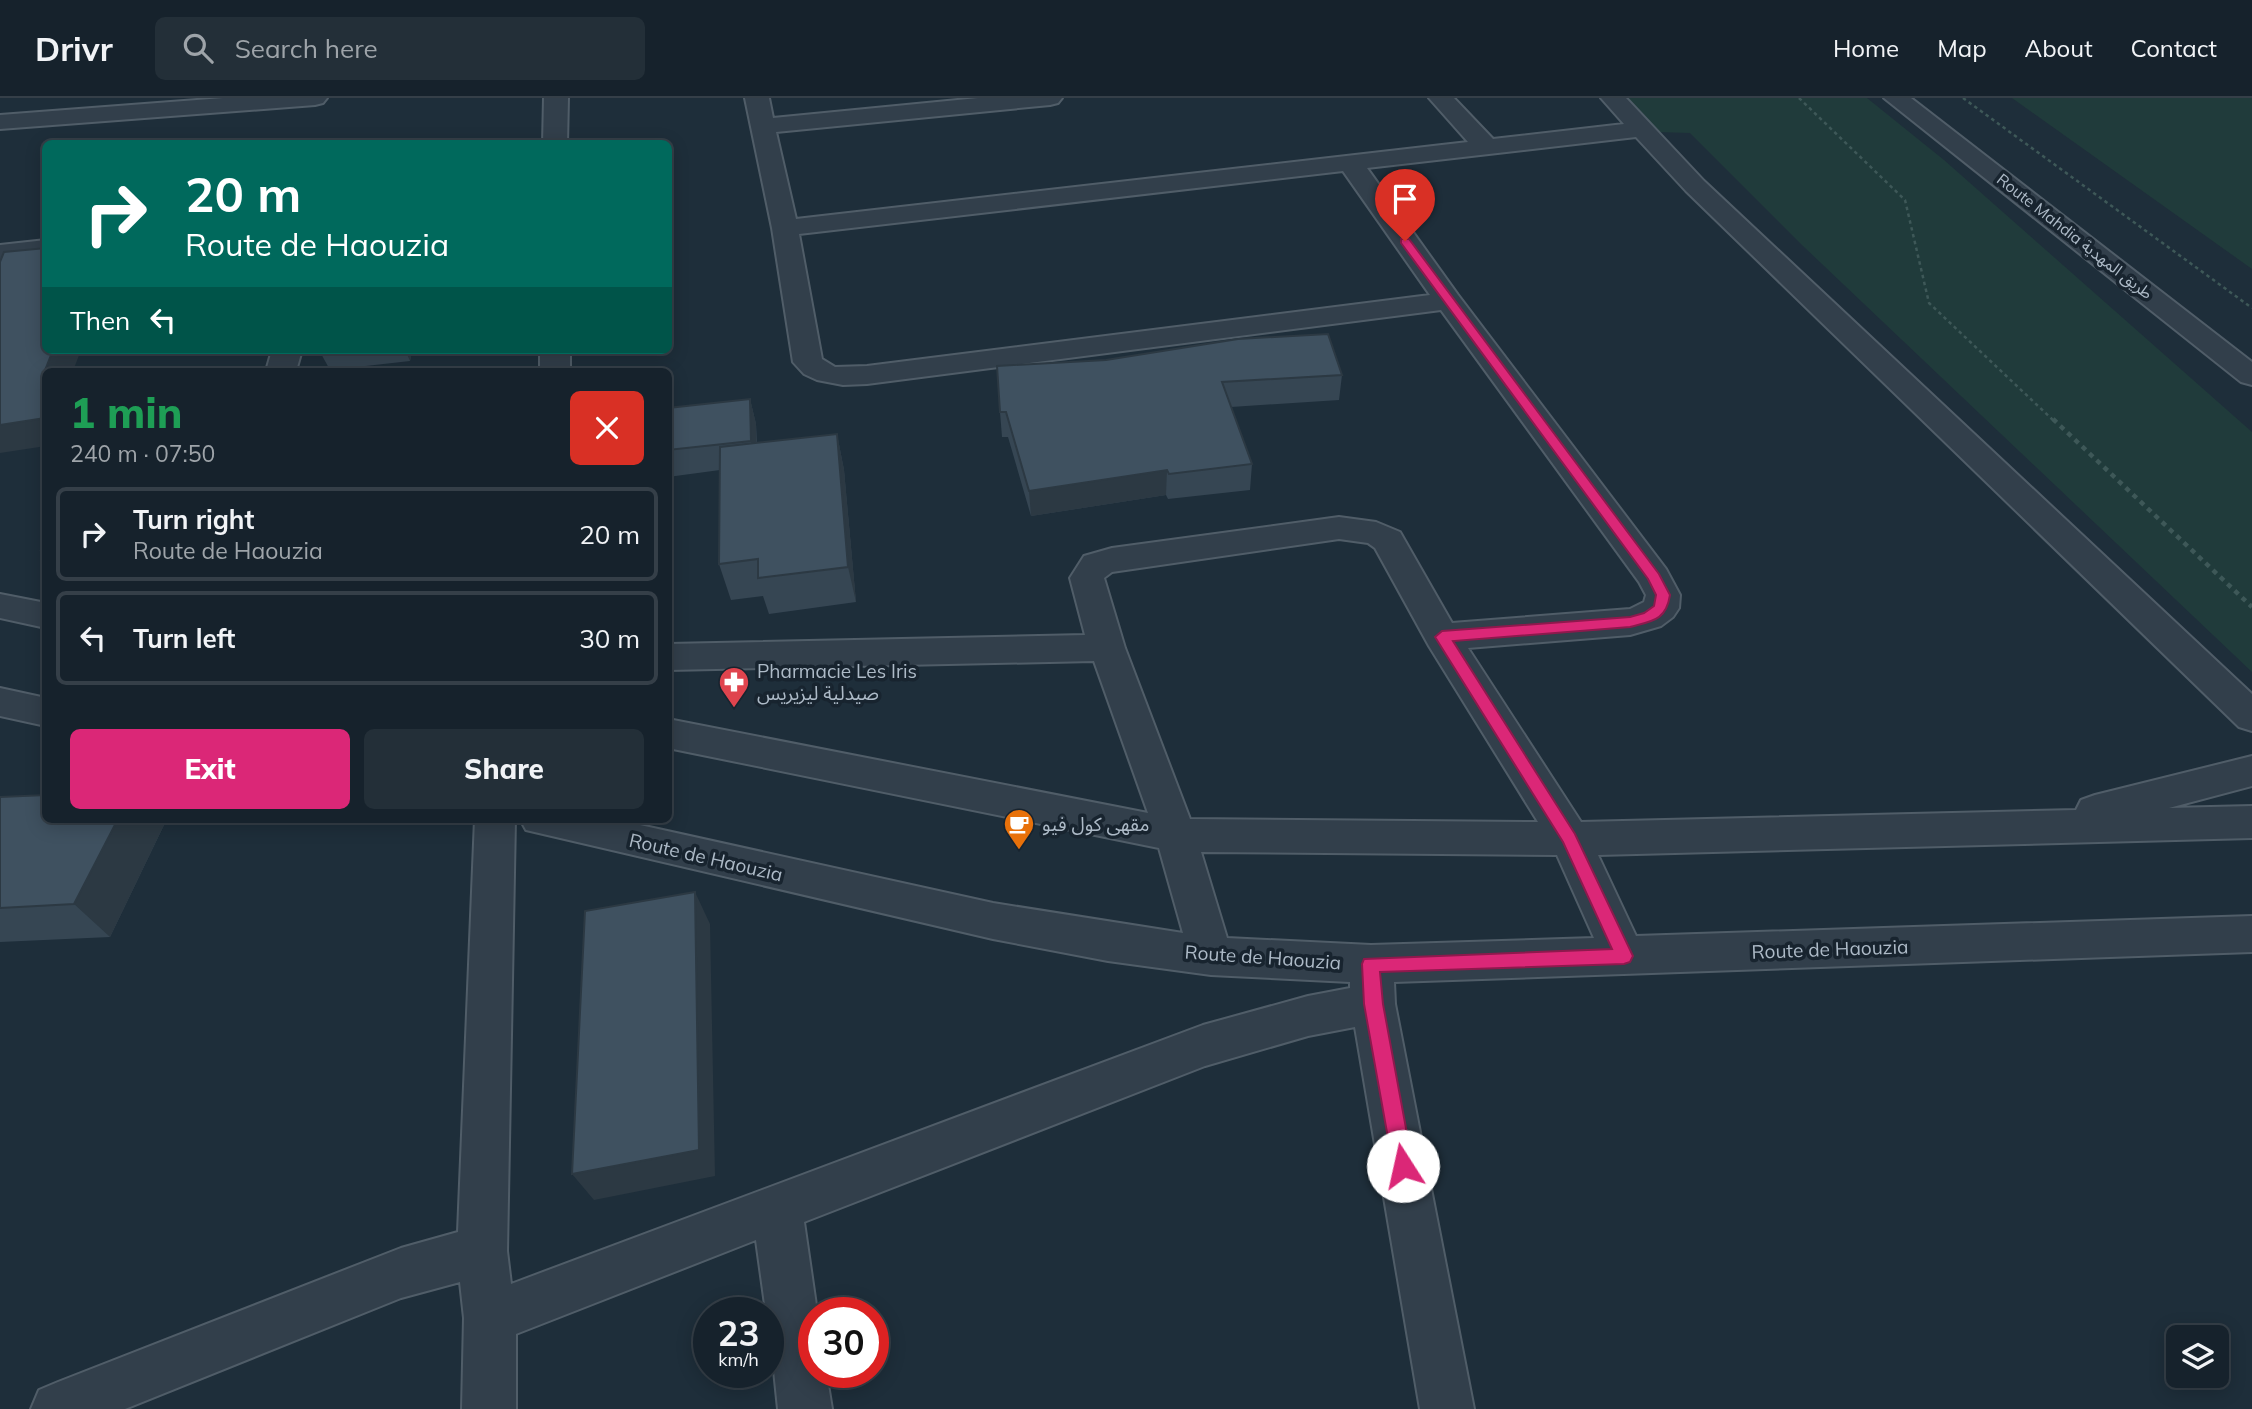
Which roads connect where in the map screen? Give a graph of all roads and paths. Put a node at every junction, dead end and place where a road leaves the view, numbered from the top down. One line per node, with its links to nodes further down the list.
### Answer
1 (315, 98): 10 (street)
2 (556, 98): 13 (street)
3 (757, 98): 11 (street)
4 (1050, 98): 11 (street)
5 (1441, 98): 14 (street)
6 (1613, 98): 12 (street)
7 (1799, 98): 23 (path)
8 (1896, 98): 21 (street, Route Mahdia طريق المهدية)
9 (1964, 98): 20 (path)
10 (0, 122)
11 (764, 126): 16 (street)
12 (1640, 129): 14 (street); 30 (street)
13 (555, 140)
14 (1486, 146): 15 (street)
15 (1349, 161): 16 (street); 19 (street)
16 (785, 228): 19 (street)
17 (42, 248): 18 (street)
18 (0, 253)
19 (1448, 301): 25 (street)
20 (2252, 308)
21 (2252, 376)
22 (0, 606): 24 (street)
23 (2252, 607)
24 (42, 615)
25 (1442, 637): 26 (street); 38 (street)
26 (1107, 648): 27 (street); 37 (street)
27 (672, 657)
28 (0, 702): 29 (street)
29 (42, 711)
30 (2252, 717)
31 (672, 734): 37 (street)
32 (2252, 771): 36 (street)
33 (2252, 822): 36 (street)
34 (495, 823): 44 (street)
35 (558, 823): 40 (street, Route de Haouzia)
36 (2030, 828): 38 (street)
37 (1176, 835): 38 (street); 40 (street)
38 (1570, 839): 41 (street)
39 (2247, 941): 41 (street, Route de Haouzia)
40 (1211, 956): 42 (street, Route de Haouzia)
41 (1624, 956): 42 (street, Route de Haouzia)
42 (1372, 984): 43 (street); 49 (street)
43 (777, 1209): 45 (street); 48 (street)
44 (482, 1251): 45 (street); 46 (street)
45 (489, 1318): 47 (street)
46 (83, 1404)
47 (489, 1409)
48 (805, 1409)
49 (1447, 1409)

